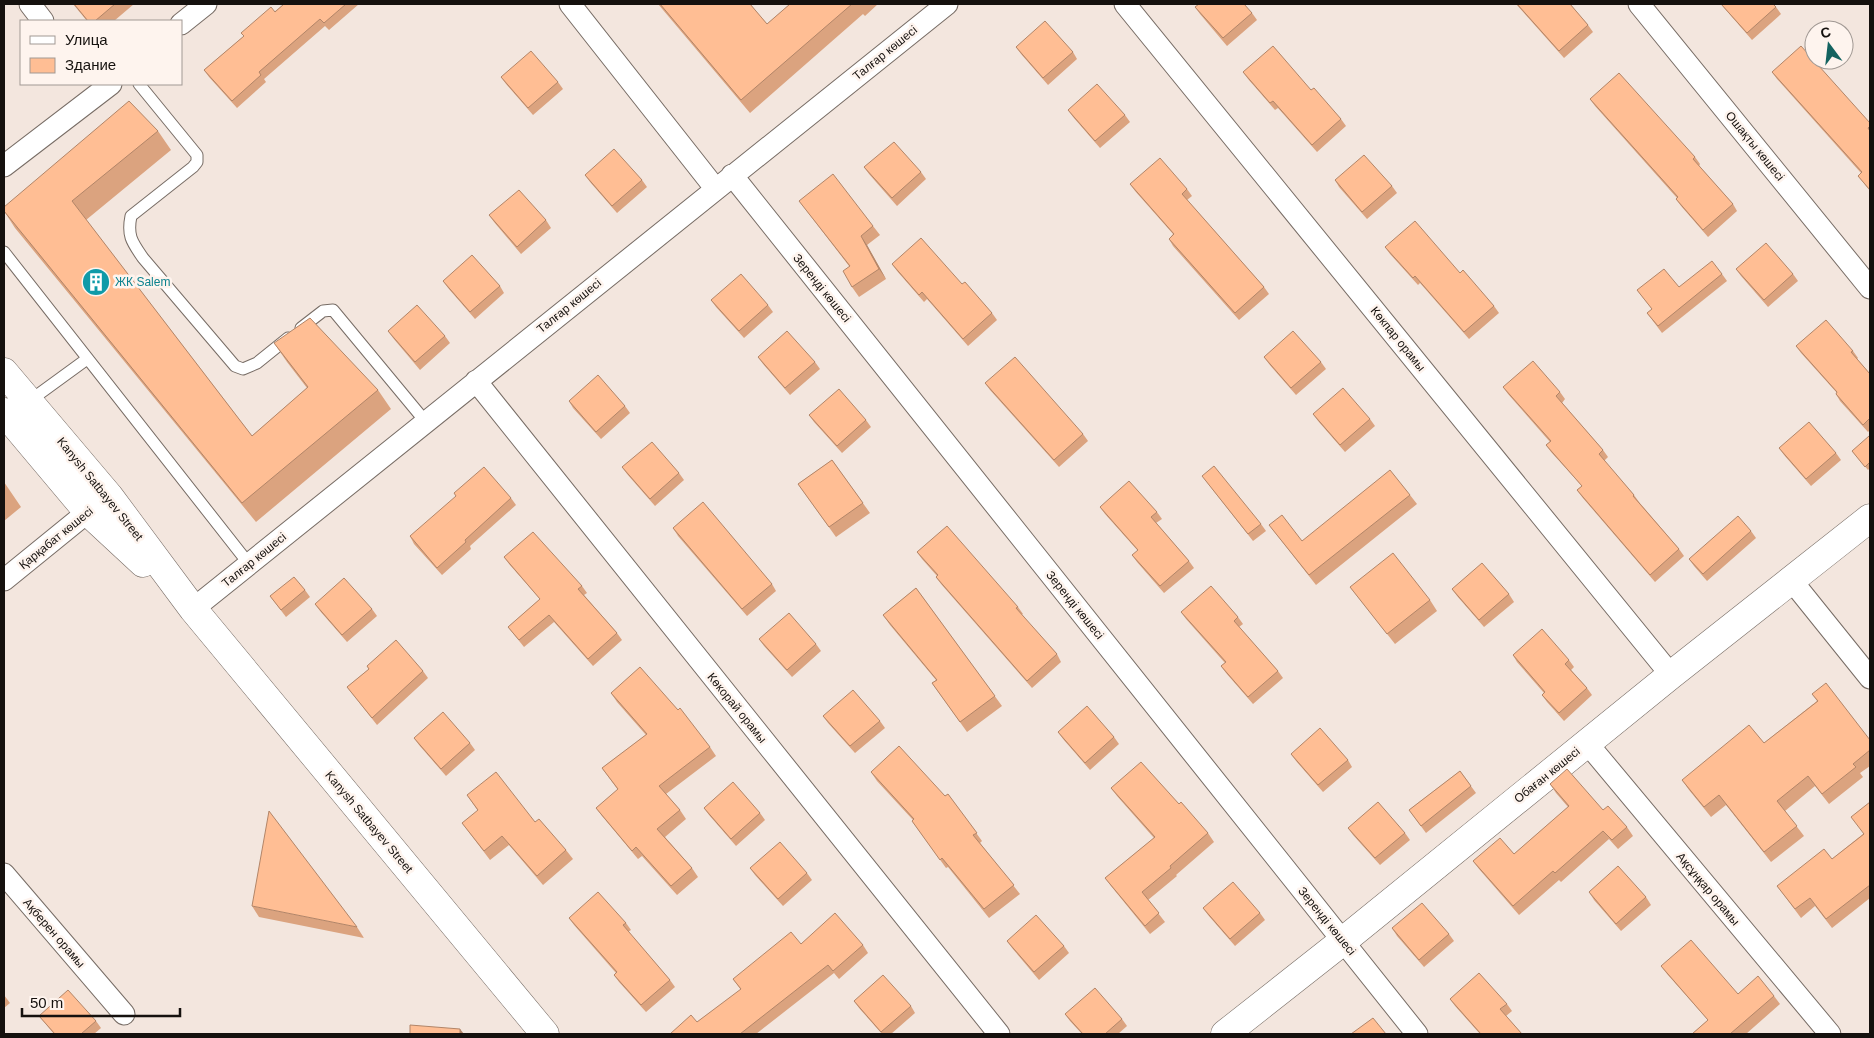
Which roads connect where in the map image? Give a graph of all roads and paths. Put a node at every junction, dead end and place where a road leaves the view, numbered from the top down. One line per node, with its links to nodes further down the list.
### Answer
1 (30, 4): 7 (street)
2 (206, 4): 8 (street)
3 (570, 4): 13 (street)
4 (946, 4): 12 (street, Талғар көшесі)
5 (1125, 4): 27 (street, Көкпар орамы)
6 (1639, 4): 15 (street, Ошақты көшесі)
7 (42, 20)
8 (182, 23)
9 (140, 85): 20 (lane)
10 (100, 87): 11 (street)
11 (4, 166)
12 (732, 175): 13 (street, Талғар көшесі); 31 (street, Зеренді көшесі)
13 (715, 188): 18 (street, Талғар көшесі)
14 (4, 252): 16 (lane)
15 (1870, 288)
16 (87, 359): 19 (lane); 23 (lane)
17 (4, 372): 19 (street, Kanysh Satbayev Street)
18 (476, 381): 20 (street, Талғар көшесі); 34 (street, Көкорай орамы)
19 (16, 407): 21 (street, Kanysh Satbayev Street)
20 (426, 421): 23 (street, Талғар көшесі)
21 (98, 504): 24 (street, Қарқабат көшесі); 26 (street, Kanysh Satbayev Street)
22 (1870, 518): 25 (street, Обаған көшесі)
23 (249, 564): 26 (street, Талғар көшесі)
24 (4, 580)
25 (1792, 581): 27 (street, Обаған көшесі); 28 (street)
26 (193, 609): 33 (street, Kanysh Satbayev Street)
27 (1671, 675): 29 (street, Обаған көшесі)
28 (1870, 678)
29 (1587, 743): 31 (street, Обаған көшесі); 37 (street, Ақсұңқар орамы)
30 (4, 874): 32 (street, Ақберен орамы)
31 (1343, 941): 35 (street, Обаған көшесі); 36 (street, Зеренді көшесі)
32 (124, 1014)
33 (545, 1034)
34 (999, 1034)
35 (1225, 1034)
36 (1417, 1034)
37 (1830, 1034)

